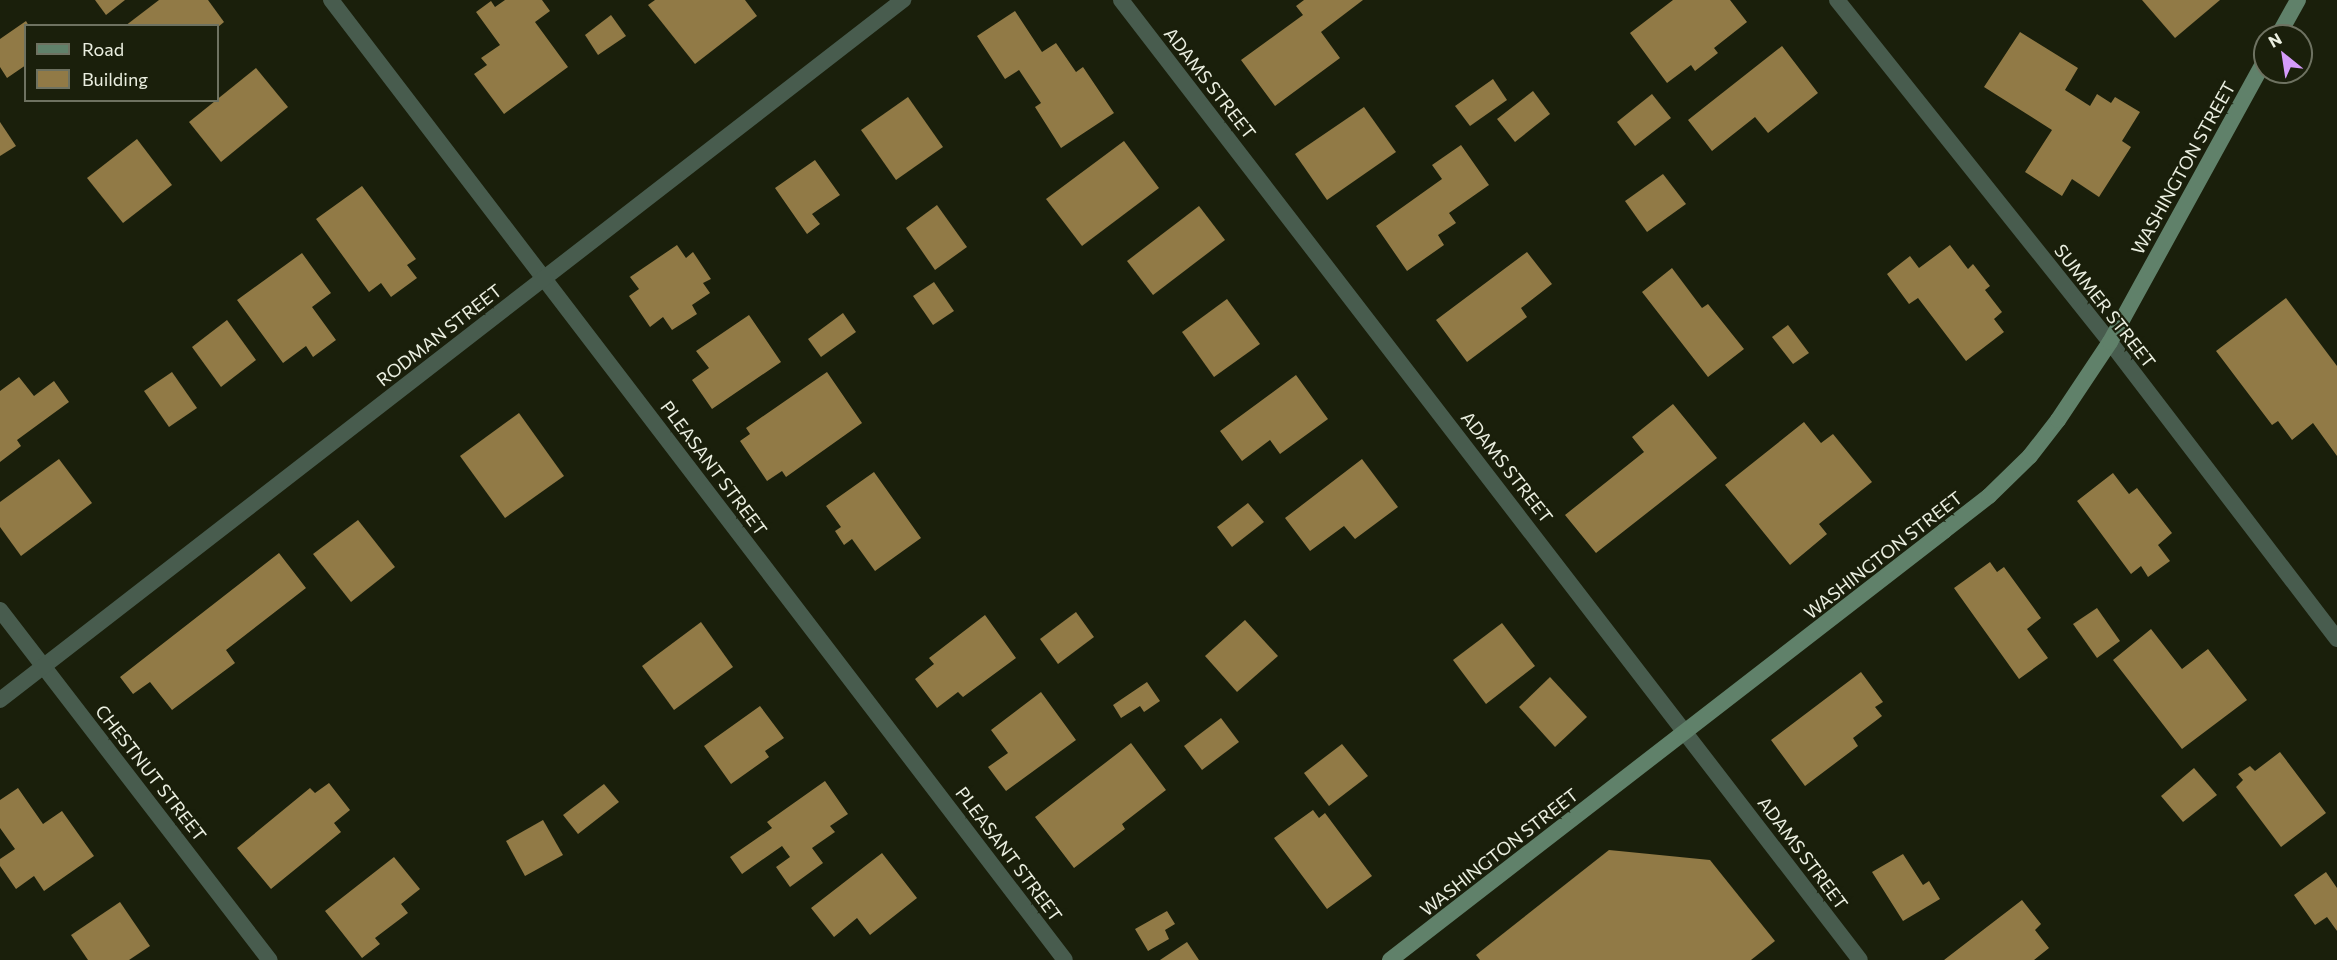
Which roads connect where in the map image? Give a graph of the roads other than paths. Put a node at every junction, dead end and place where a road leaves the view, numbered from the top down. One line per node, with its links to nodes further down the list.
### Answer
1 (331, 0): 8 (street, PLEASANT STREET)
2 (903, 0): 8 (street, RODMAN STREET)
3 (1121, 0): 14 (street, ADAMS STREET)
4 (1837, 0): 9 (street, SUMMER STREET)
5 (2298, 0): 6 (main road)
6 (2285, 24)
7 (2253, 82): 9 (main road, WASHINGTON STREET)
8 (544, 278): 12 (street, RODMAN STREET); 16 (street, PLEASANT STREET)
9 (2110, 342): 11 (street, SUMMER STREET); 14 (main road, WASHINGTON STREET)
10 (0, 610): 12 (street, CHESTNUT STREET)
11 (2337, 639)
12 (44, 666): 13 (street, RODMAN STREET); 15 (street, CHESTNUT STREET)
13 (0, 700)
14 (1686, 732): 17 (main road, WASHINGTON STREET); 18 (street, ADAMS STREET)
15 (270, 960)
16 (1065, 960)
17 (1390, 960)
18 (1860, 960)

